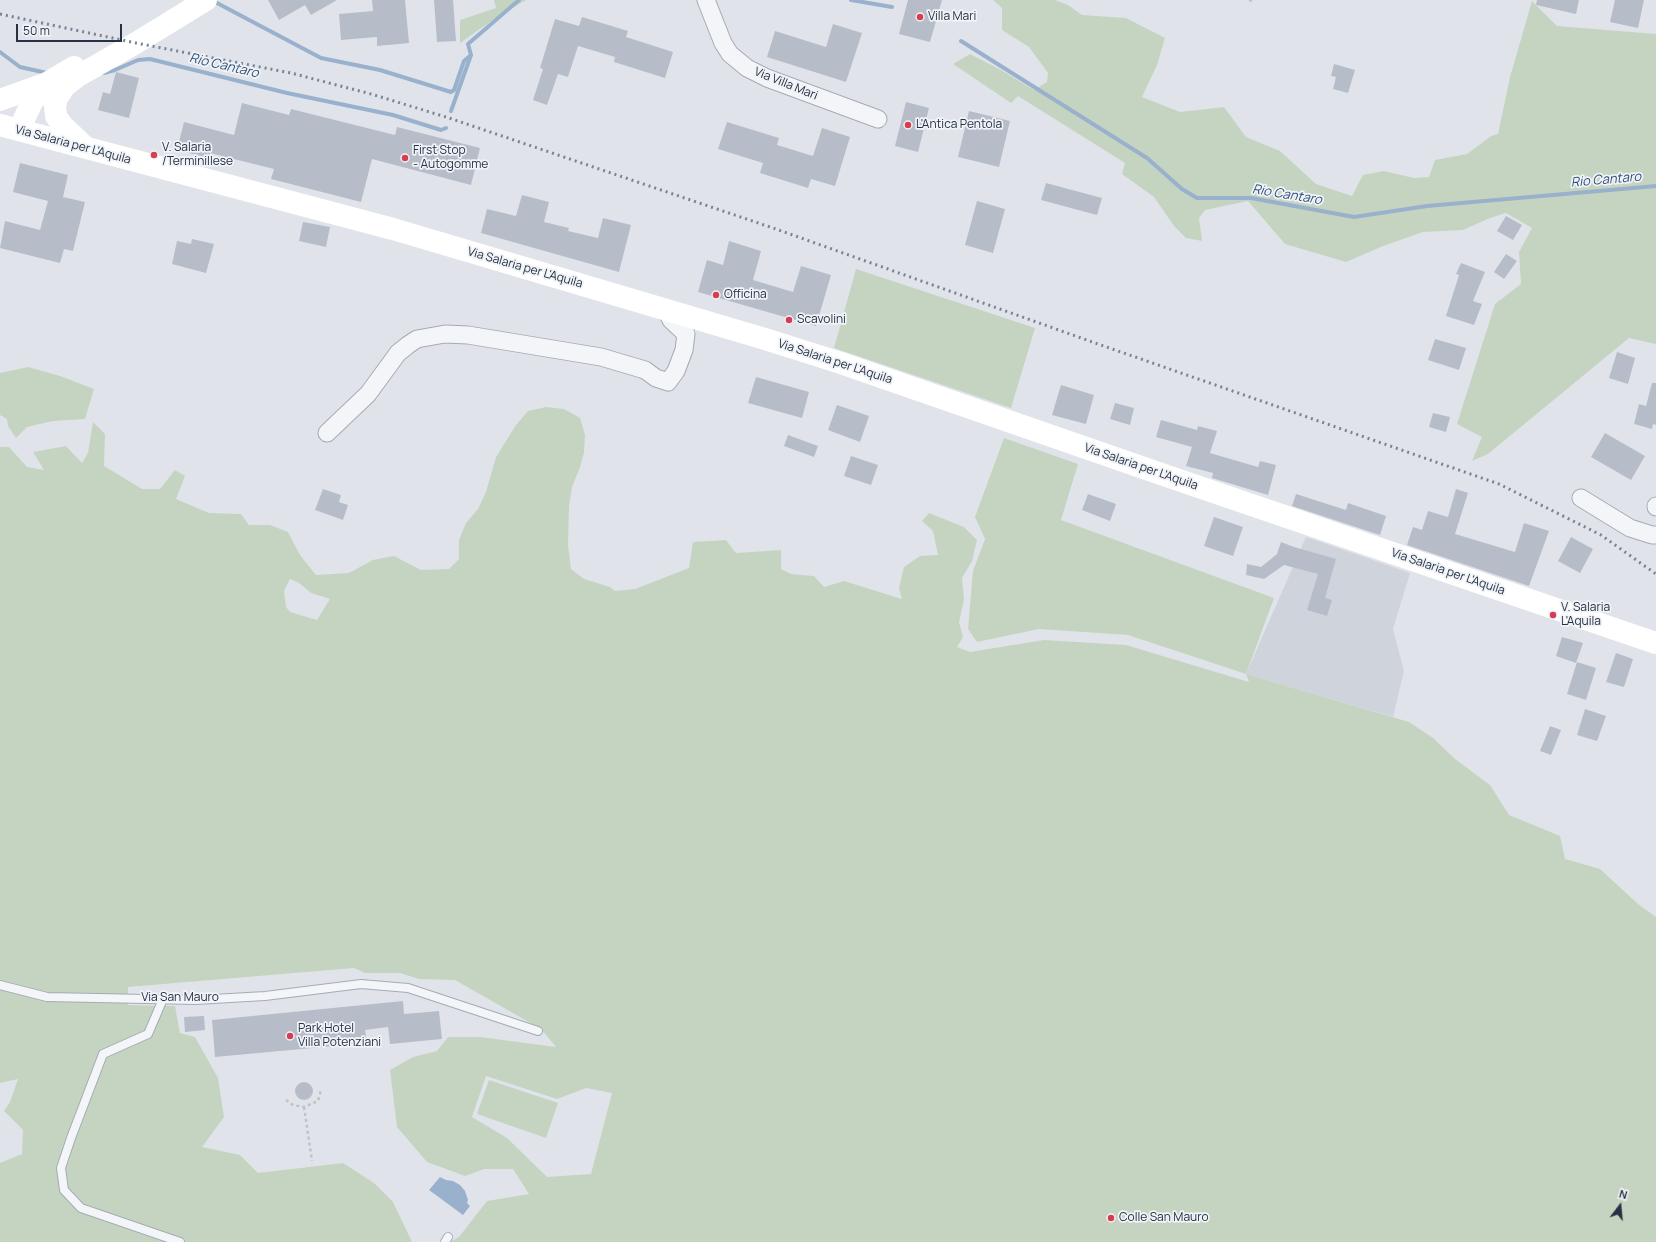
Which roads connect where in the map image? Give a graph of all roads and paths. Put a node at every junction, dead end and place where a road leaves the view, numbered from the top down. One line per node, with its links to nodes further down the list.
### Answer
1 (706, 0): 8 (street, Via Villa Mari)
2 (1249, 0): 3 (path)
3 (1253, 1)
4 (192, 2): 5 (main road)
5 (68, 76): 6 (main road); 7 (main road); 10 (main road)
6 (0, 100)
7 (55, 106): 10 (main road); 11 (main road)
8 (878, 120)
9 (0, 125): 10 (main road, Via Salaria per L'Aquila)
10 (22, 131): 11 (main road, Via Salaria per L'Aquila)
11 (87, 149): 12 (main road, Via Salaria per L'Aquila)
12 (666, 310): 13 (street); 16 (main road, Via Salaria per L'Aquila)
13 (326, 433)
14 (1581, 498): 15 (street)
15 (1656, 535)
16 (1656, 643)
17 (0, 984): 18 (lane, Via San Mauro)
18 (163, 999): 19 (lane, Via San Mauro); 24 (lane)
19 (538, 1031)
20 (321, 1090): 22 (path)
21 (286, 1100): 22 (path)
22 (304, 1108): 23 (path)
23 (312, 1161)
24 (180, 1242)

